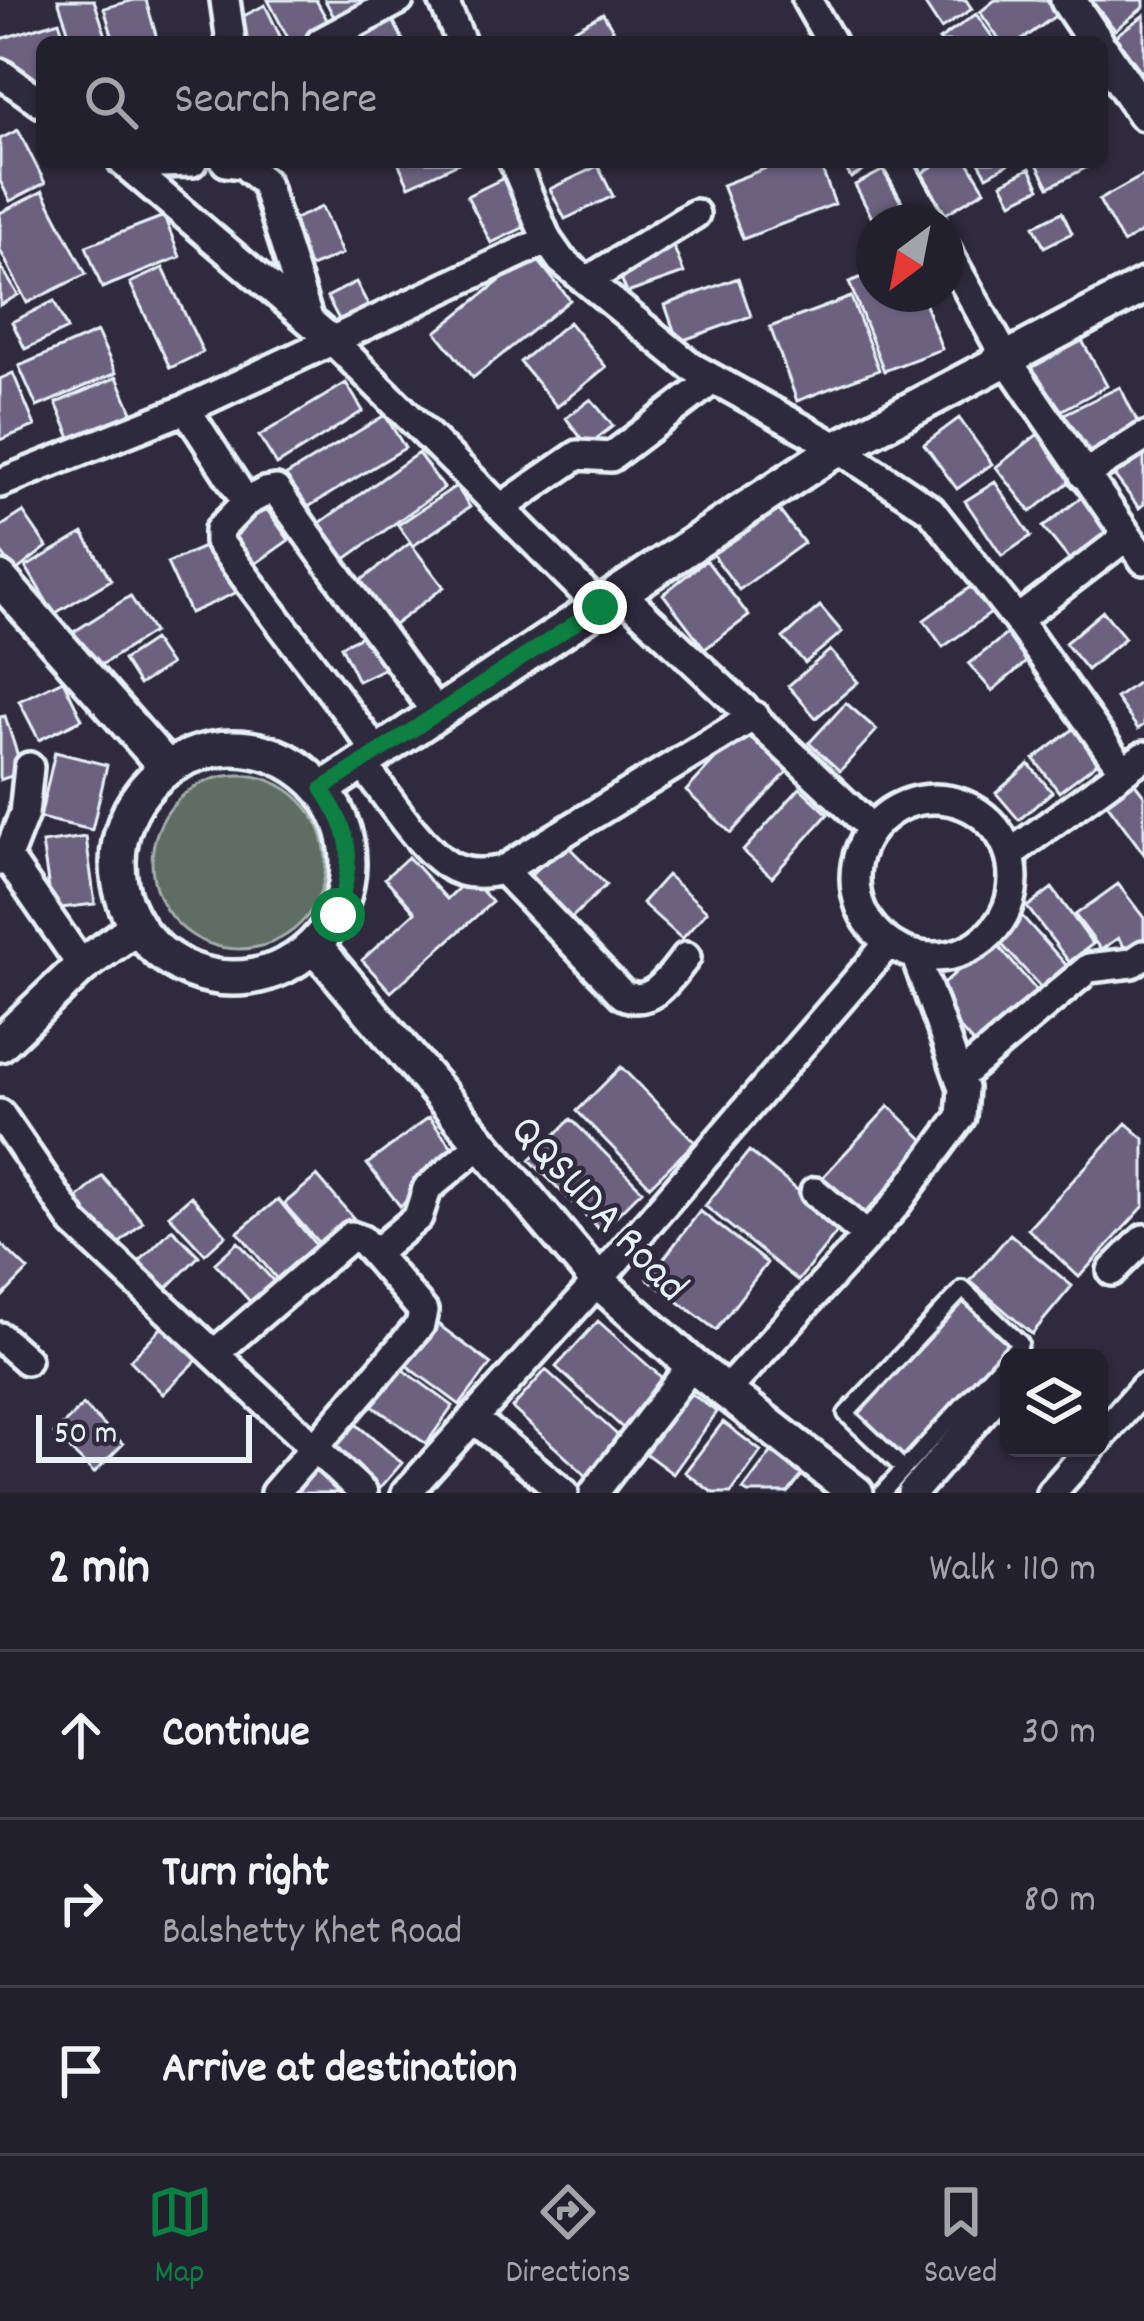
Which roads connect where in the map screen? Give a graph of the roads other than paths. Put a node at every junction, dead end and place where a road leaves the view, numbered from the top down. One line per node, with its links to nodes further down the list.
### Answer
1 (225, 0): 6 (street)
2 (399, 0): 7 (street)
3 (443, 0): 8 (street)
4 (807, 0): 9 (street)
5 (1068, 0): 10 (street)
6 (230, 36)
7 (332, 36)
8 (458, 36)
9 (828, 36)
10 (1092, 36)
11 (1108, 60): 14 (street)
12 (0, 73): 13 (street)
13 (36, 100)
14 (1144, 113)
15 (131, 168): 25 (street)
16 (248, 168): 25 (street)
17 (517, 168): 21 (street)
18 (900, 168): 19 (street)
19 (921, 204)
20 (695, 214): 22 (street)
21 (547, 240): 22 (street); 26 (street)
22 (586, 280): 28 (street)
23 (964, 282): 27 (street)
24 (1144, 286): 27 (street)
25 (310, 321): 26 (street)
26 (334, 342): 29 (street); 35 (street)
27 (1007, 360): 31 (street); 32 (street)
28 (714, 379): 31 (street); 35 (street)
29 (186, 409): 33 (street); 34 (street)
30 (1144, 437): 32 (street)
31 (838, 448): 39 (street); 40 (street)
32 (1084, 475): 36 (street)
33 (0, 483)
34 (246, 502): 41 (street); 43 (street)
35 (501, 508): 39 (street)
36 (1126, 537): 37 (street); 40 (street)
37 (1144, 560)
38 (0, 579): 46 (street)
39 (610, 600): 41 (street); 42 (street)
40 (1017, 620): 44 (street)
41 (437, 714): 43 (street)
42 (754, 716): 48 (street); 51 (street)
43 (370, 758): 47 (street); 51 (street)
44 (1134, 763): 49 (street)
45 (29, 767): 50 (street)
46 (166, 768): 47 (street); 52 (street)
47 (322, 789): 54 (street)
48 (870, 827): 49 (street); 53 (street)
49 (1011, 853): 57 (street)
50 (4, 859): 58 (street)
51 (503, 871): 56 (street)
52 (136, 927): 54 (street); 58 (street)
53 (888, 944): 57 (street); 68 (street)
54 (315, 946): 62 (street, QQSUDA Road)
55 (1144, 955): 60 (street)
56 (686, 956)
57 (916, 957): 60 (street)
58 (82, 966): 59 (street)
59 (0, 1044)
60 (959, 1077): 64 (street)
61 (0, 1114): 70 (street)
62 (482, 1143): 66 (street); 68 (street, QQSUDA Road)
63 (815, 1192): 64 (street)
64 (867, 1235): 74 (street)
65 (1144, 1239): 67 (street)
66 (374, 1254): 70 (street); 78 (street)
67 (1112, 1271)
68 (598, 1281): 72 (street, QQSUDA Road); 76 (street)
69 (0, 1336): 71 (street)
70 (214, 1354): 78 (street)
71 (26, 1360)
72 (692, 1365): 74 (street, QQSUDA Road); 85 (street)
73 (1144, 1388): 77 (street)
74 (726, 1391): 86 (street, QQSUDA Road)
75 (1000, 1391): 80 (street)
76 (474, 1419): 83 (street); 84 (street)
77 (1108, 1429)
78 (312, 1446): 81 (street); 82 (street)
79 (1083, 1457): 88 (street)
80 (908, 1481): 80 (lane); 87 (lane)
81 (275, 1493)
82 (363, 1493)
83 (406, 1493)
84 (563, 1493)
85 (594, 1493)
86 (856, 1493)
87 (882, 1493)
88 (1052, 1493)

